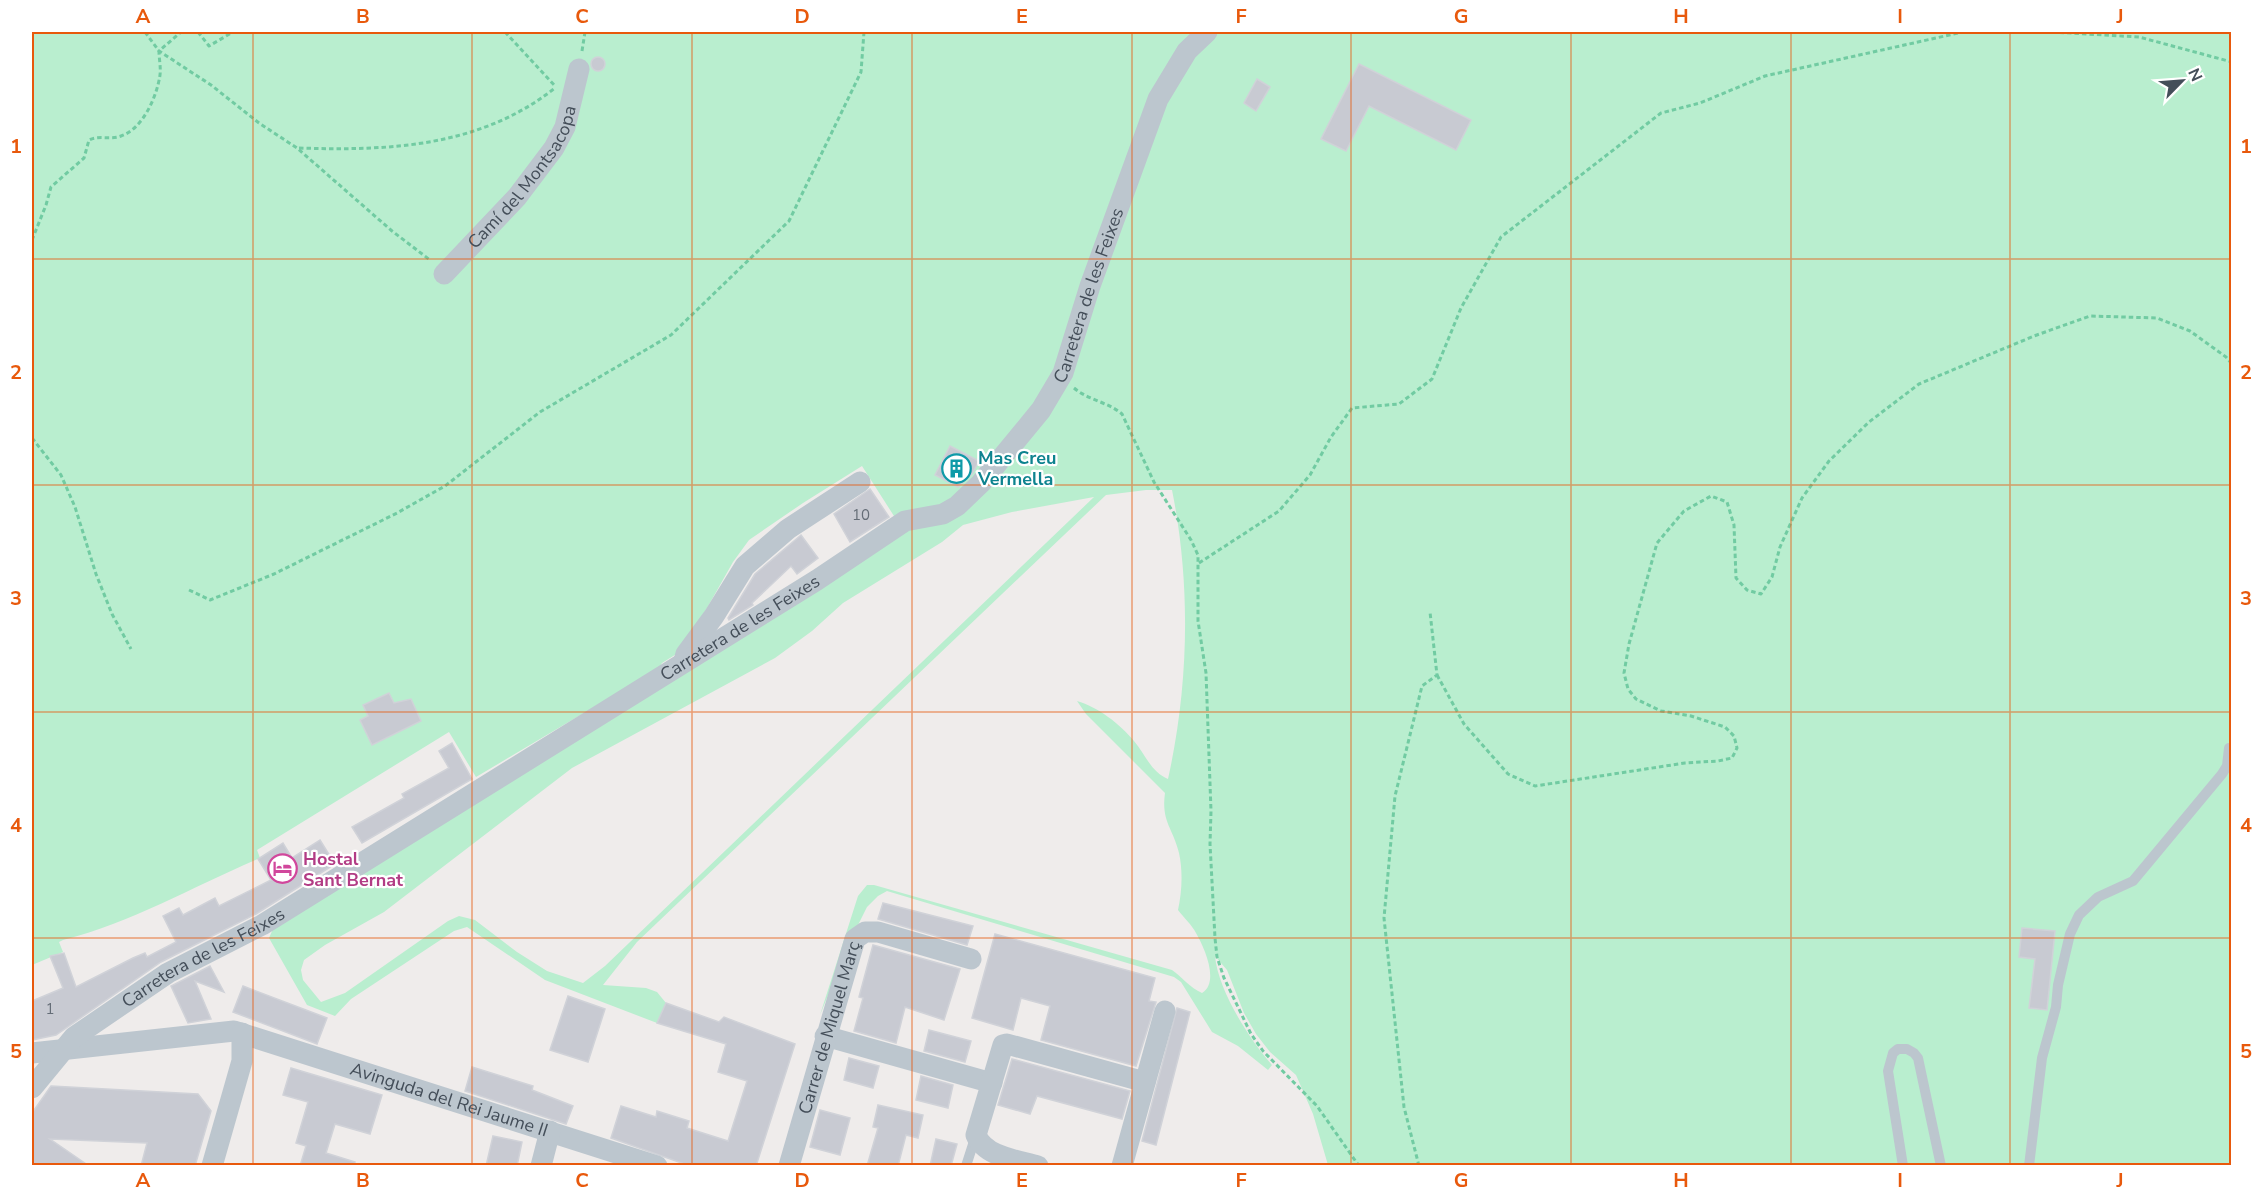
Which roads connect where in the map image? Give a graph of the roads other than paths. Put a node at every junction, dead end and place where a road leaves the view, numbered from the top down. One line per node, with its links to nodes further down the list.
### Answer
1 (1207, 32): 5 (street, Carretera de les Feixes)
2 (579, 69): 3 (street, Camí del Montsacopa)
3 (444, 274)
4 (860, 482): 5 (street)
5 (683, 664): 11 (street, Carretera de les Feixes)
6 (2229, 748): 27 (lane)
7 (971, 959): 10 (street, Carrer de Miquel Març)
8 (1165, 1011): 13 (street)
9 (242, 1033): 11 (street, Avinguda del Rei Jaume II); 16 (street, Avinguda del Rei Jaume II); 19 (street)
10 (825, 1036): 14 (street); 22 (street, Carrer de Miquel Març)
11 (63, 1049): 12 (street, Avinguda del Rei Jaume II); 15 (street, Carretera de les Feixes)
12 (32, 1053)
13 (1145, 1082): 14 (street); 24 (street)
14 (992, 1083): 17 (street)
15 (32, 1089)
16 (550, 1131): 20 (street); 21 (street, Avinguda del Rei Jaume II)
17 (976, 1135): 18 (street); 23 (lane)
18 (1033, 1165)
19 (212, 1166)
20 (541, 1166)
21 (657, 1166)
22 (789, 1166)
23 (966, 1166)
24 (1122, 1166)
25 (1903, 1166): 26 (lane)
26 (1941, 1166)
27 (2029, 1166)

